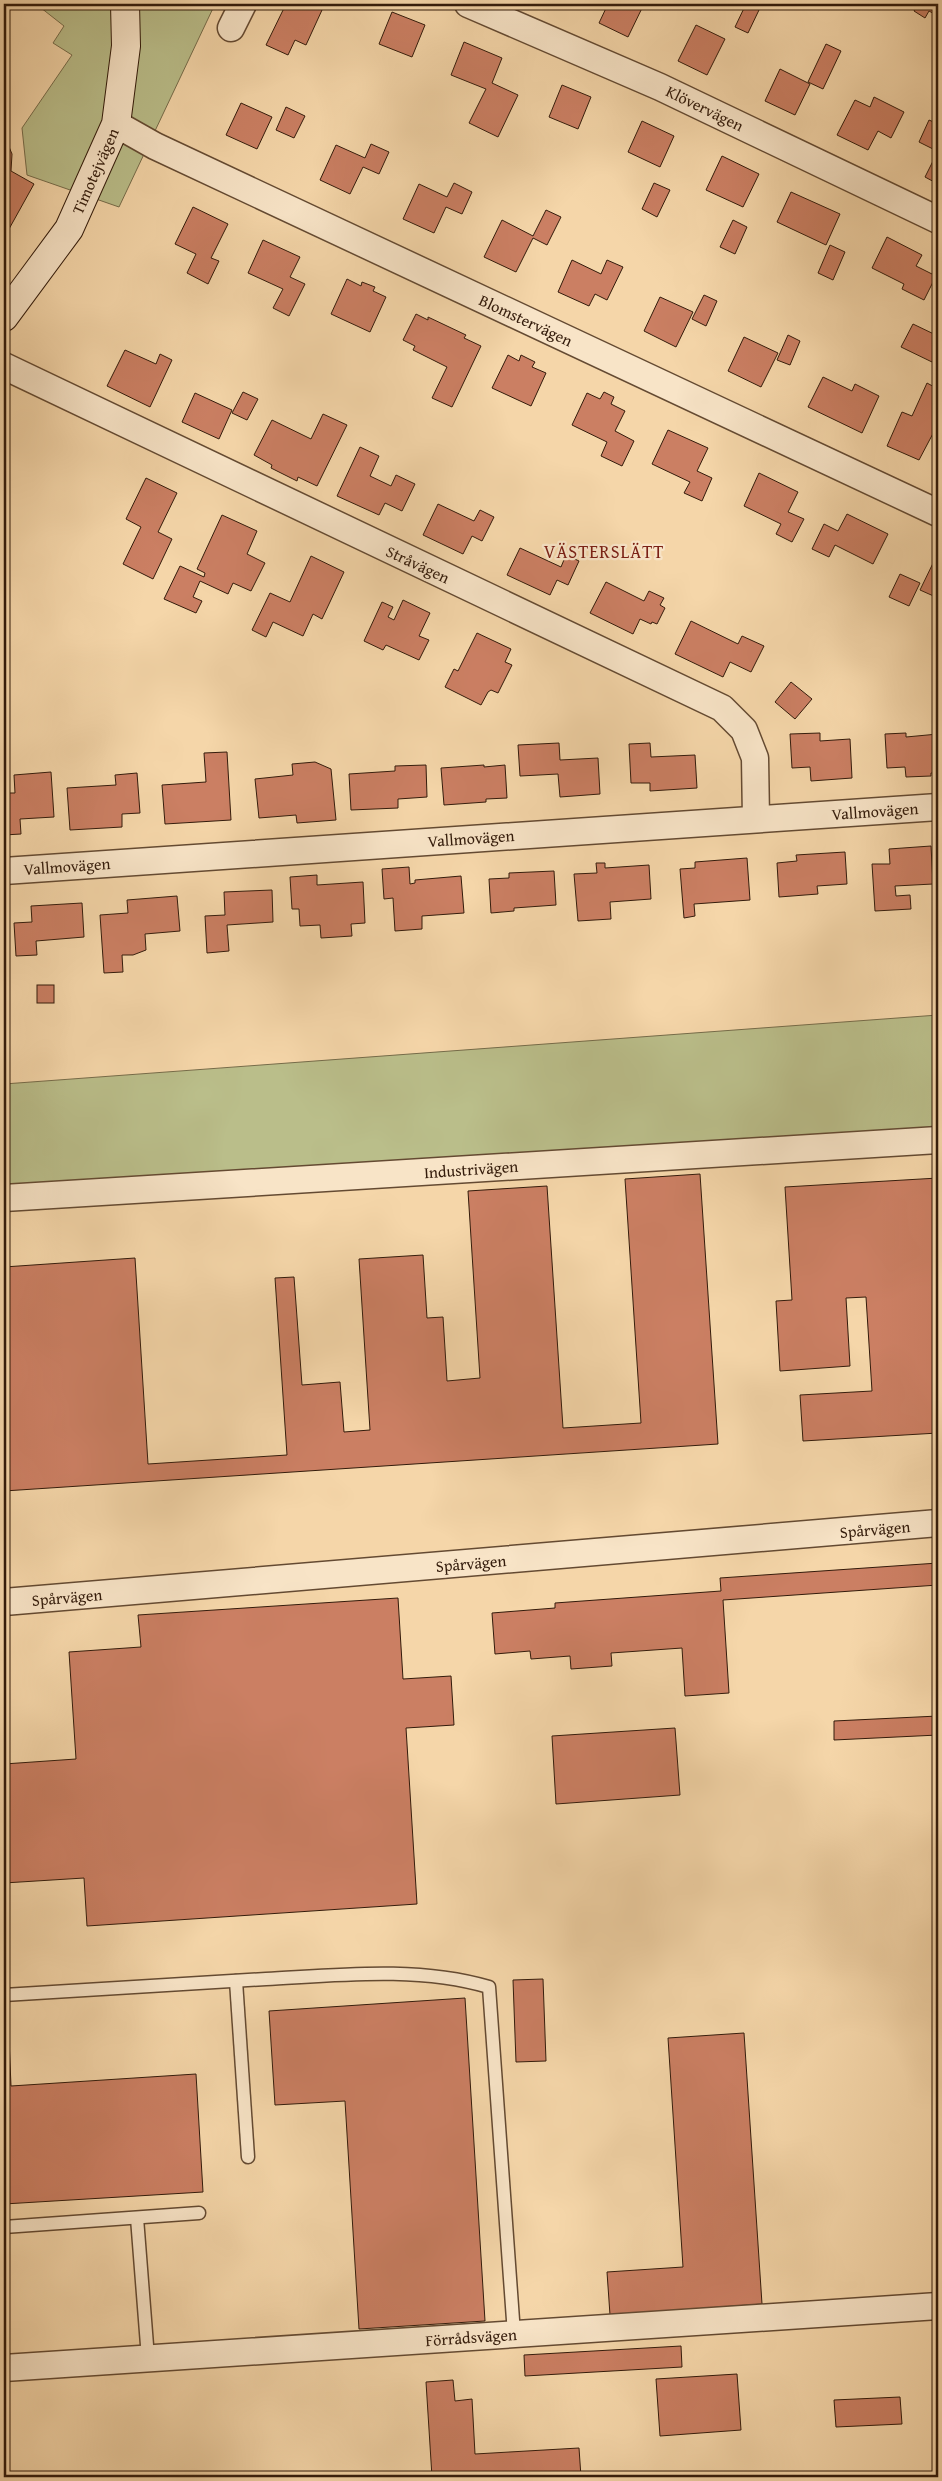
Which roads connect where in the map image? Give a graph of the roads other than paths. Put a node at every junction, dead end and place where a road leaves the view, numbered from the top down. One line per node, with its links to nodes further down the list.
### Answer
1 (125, 4): 5 (street, Timotejvägen)
2 (244, 4): 4 (street)
3 (468, 4): 6 (street, Klövervägen)
4 (231, 28)
5 (116, 124): 7 (street, Timotejvägen); 9 (street, Blomstervägen)
6 (938, 220)
7 (4, 317)
8 (4, 366): 11 (street, Stråvägen)
9 (938, 514)
10 (938, 807): 11 (street, Vallmovägen)
11 (756, 819): 12 (street, Vallmovägen)
12 (4, 871)
13 (938, 1140): 14 (street, Industrivägen)
14 (4, 1198)
15 (938, 1523): 16 (street, Spårvägen)
16 (4, 1602)
17 (236, 1981): 18 (lane); 19 (lane); 24 (lane)
18 (4, 1995)
19 (248, 2157)
20 (199, 2213): 21 (lane)
21 (136, 2218): 22 (lane); 25 (lane)
22 (4, 2227)
23 (938, 2306): 24 (street, Förrådsvägen)
24 (514, 2334): 25 (street, Förrådsvägen)
25 (148, 2358): 26 (street, Förrådsvägen)
26 (4, 2368)

